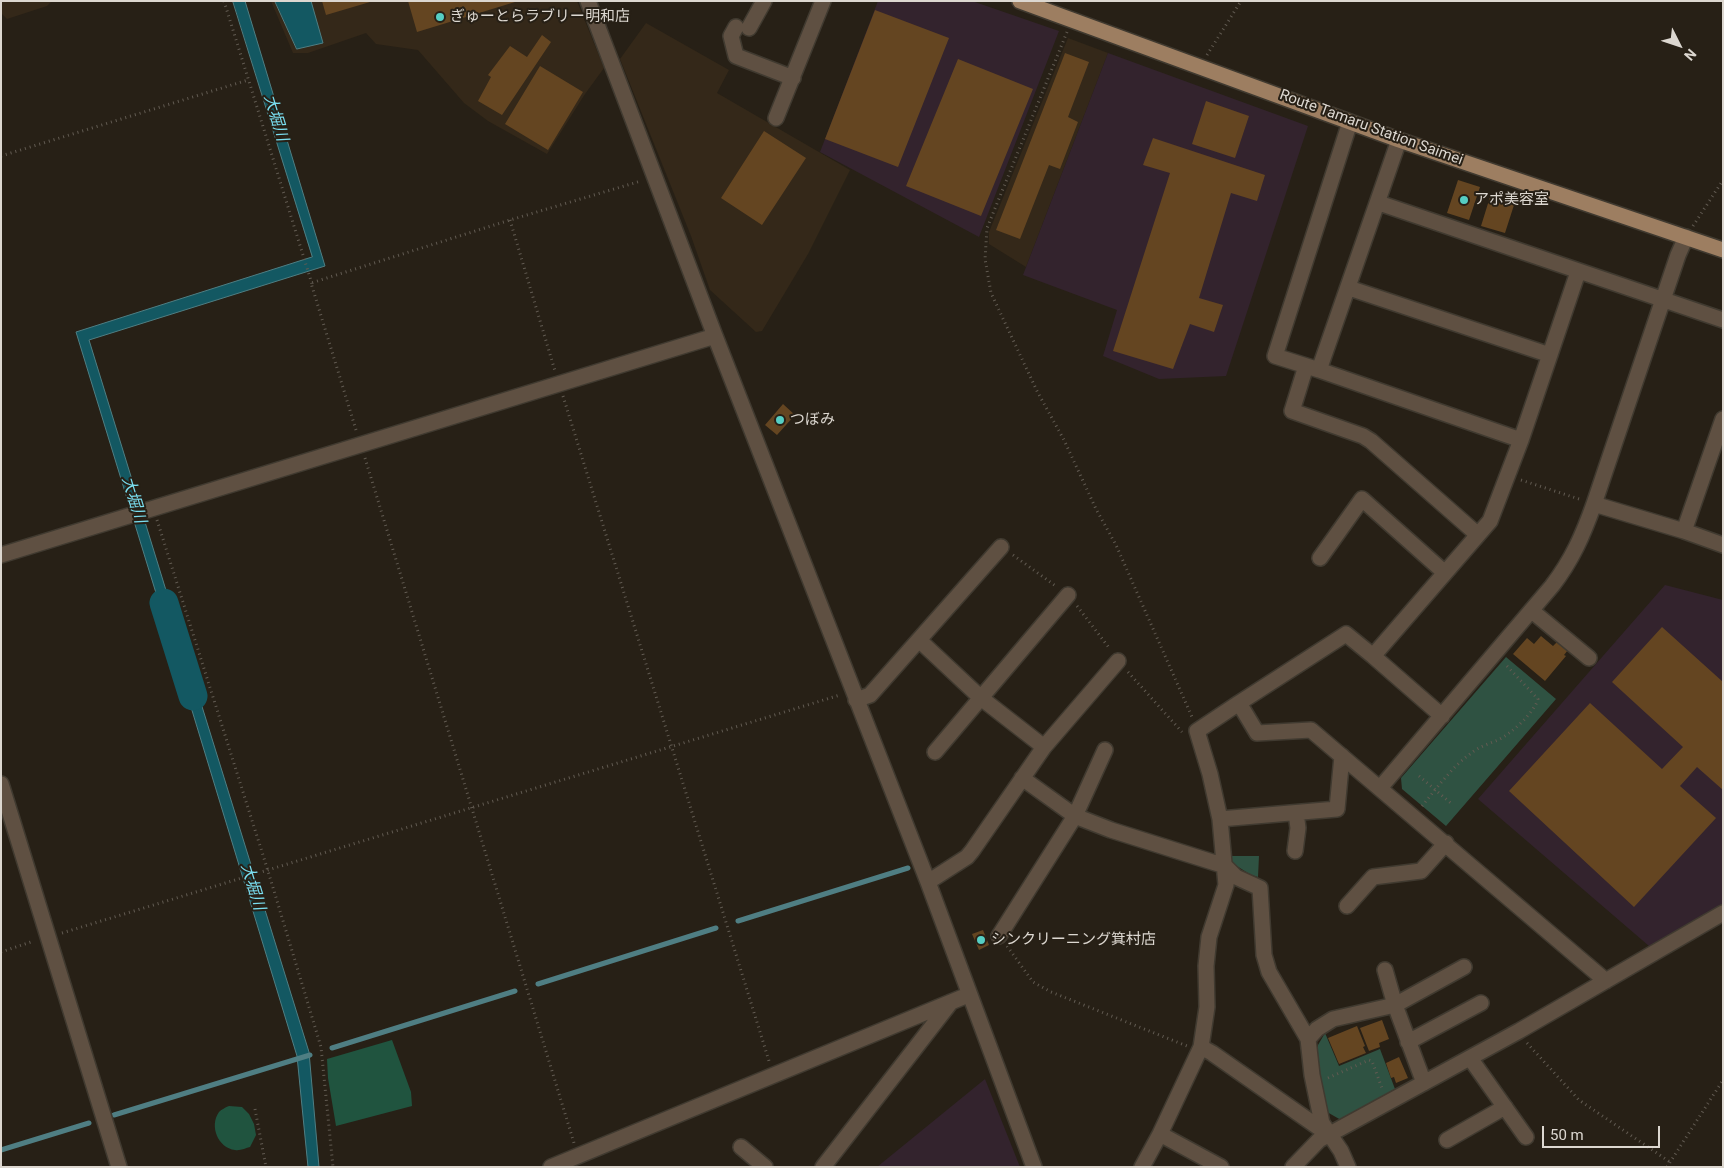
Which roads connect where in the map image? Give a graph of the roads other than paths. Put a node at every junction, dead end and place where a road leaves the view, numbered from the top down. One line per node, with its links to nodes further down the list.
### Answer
1 (588, 1): 16 (street)
2 (764, 1): 5 (street)
3 (823, 1): 5 (street)
4 (1020, 1): 7 (main road, Route Tamaru Station Saimei)
5 (793, 78): 6 (street)
6 (776, 118)
7 (1350, 122): 8 (main road, Route Tamaru Station Saimei); 18 (street)
8 (1400, 140): 9 (street); 10 (main road, Route Tamaru Station Saimei)
9 (1378, 203): 12 (street); 13 (street)
10 (1686, 238): 11 (main road, Route Tamaru Station Saimei); 14 (street)
11 (1723, 250)
12 (1578, 272): 14 (street); 17 (street)
13 (1349, 288): 17 (street); 18 (street)
14 (1663, 300): 15 (street); 22 (street)
15 (1723, 320)
16 (715, 336): 27 (street); 36 (street)
17 (1550, 356): 20 (street)
18 (1313, 368): 20 (street); 24 (street)
19 (1723, 419): 21 (street)
20 (1521, 440): 24 (street)
21 (1718, 451): 23 (street)
22 (1594, 504): 23 (street); 31 (street)
23 (1684, 531): 25 (street)
24 (1478, 535): 29 (street)
25 (1723, 545)
26 (1000, 546): 32 (street)
27 (1, 555)
28 (1320, 558): 29 (street)
29 (1446, 573): 33 (street)
30 (1068, 595): 37 (street)
31 (1532, 610): 34 (street); 39 (street)
32 (918, 640): 36 (street); 37 (street)
33 (1373, 656): 38 (street); 39 (street)
34 (1589, 658)
35 (1118, 661): 40 (street)
36 (854, 695): 53 (street)
37 (981, 698): 40 (street); 42 (street)
38 (1239, 703): 43 (street); 49 (street)
39 (1442, 716): 46 (street)
40 (1044, 747): 44 (street)
41 (1105, 750): 48 (street)
42 (935, 752)
43 (1342, 756): 46 (street); 47 (street)
44 (1022, 778): 48 (street); 53 (street)
45 (1, 784): 75 (street)
46 (1380, 788): 50 (street)
47 (1296, 813): 49 (street); 51 (street)
48 (1075, 816): 52 (street); 56 (street)
49 (1220, 819): 52 (street)
50 (1446, 843): 54 (street); 59 (street)
51 (1295, 851)
52 (1225, 866): 64 (street); 66 (street)
53 (928, 882): 60 (street)
54 (1347, 906)
55 (1723, 913): 59 (street)
56 (999, 936)
57 (1464, 967): 63 (street)
58 (1384, 970): 63 (street)
59 (1606, 981): 67 (street)
60 (968, 995): 61 (street); 79 (street)
61 (952, 1001): 76 (street); 78 (street)
62 (1481, 1003): 65 (street)
63 (1395, 1005): 64 (street); 65 (street)
64 (1308, 1039): 71 (street)
65 (1408, 1042): 68 (street)
66 (1201, 1047): 70 (street); 71 (street)
67 (1470, 1058): 68 (street); 69 (street)
68 (1424, 1083): 71 (street)
69 (1505, 1107): 72 (street); 73 (street)
70 (1160, 1134): 80 (street); 81 (street)
71 (1330, 1135): 82 (street); 83 (street)
72 (1526, 1137)
73 (1447, 1140)
74 (741, 1146): 77 (street)
75 (120, 1167)
76 (551, 1167)
77 (765, 1167)
78 (823, 1167)
79 (1034, 1167)
80 (1142, 1167)
81 (1221, 1167)
82 (1293, 1167)
83 (1348, 1167)

